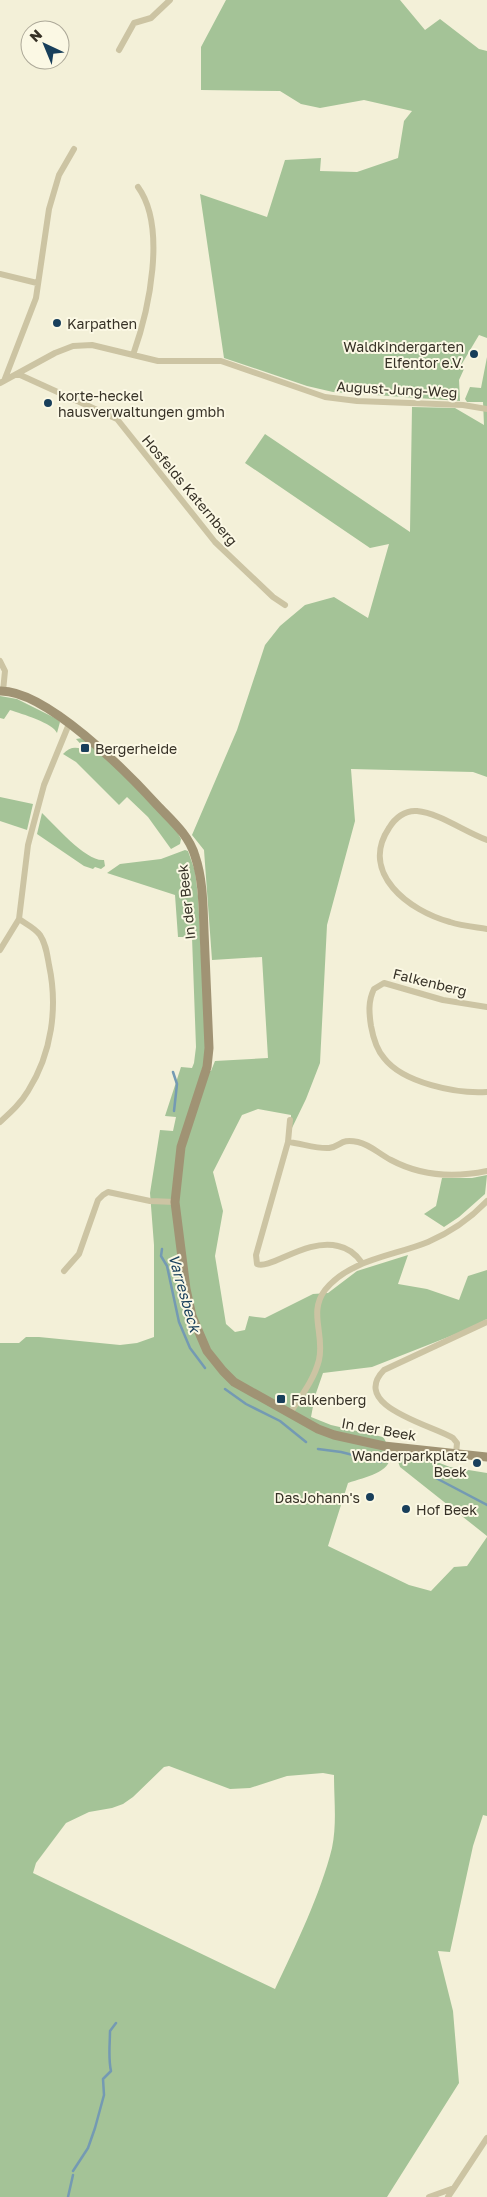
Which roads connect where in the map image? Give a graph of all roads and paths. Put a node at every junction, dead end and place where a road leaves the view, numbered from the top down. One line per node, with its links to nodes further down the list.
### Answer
1 (170, 0): 2 (street)
2 (119, 50)
3 (74, 149): 6 (street)
4 (138, 186): 7 (street)
5 (0, 274): 6 (street)
6 (37, 284): 9 (street)
7 (133, 355): 8 (street, August-Jung-Weg); 10 (street, August-Jung-Weg)
8 (18, 374): 9 (street, August-Jung-Weg); 11 (street, Hosfelds Katernberg)
9 (2, 382)
10 (487, 409)
11 (285, 605)
12 (0, 661): 13 (street)
13 (2, 691): 14 (street, In der Beek)
14 (69, 724): 16 (street); 26 (street, In der Beek)
15 (487, 840): 17 (street)
16 (19, 919): 18 (street); 22 (street)
17 (487, 929)
18 (0, 950)
19 (487, 1007): 20 (street, Falkenberg)
20 (487, 1092)
21 (290, 1120): 23 (street)
22 (0, 1122)
23 (288, 1142): 24 (street); 27 (street)
24 (487, 1171)
25 (487, 1201): 27 (street)
26 (175, 1202): 28 (street); 30 (street, In der Beek)
27 (362, 1263): 30 (street)
28 (64, 1271)
29 (487, 1322): 31 (street, In der Beek)
30 (290, 1413): 31 (street, In der Beek)
31 (456, 1454): 32 (street, In der Beek)
32 (487, 1457)
33 (487, 2138): 34 (street)
34 (454, 2188): 35 (street); 36 (street)
35 (429, 2197)
36 (448, 2197)

